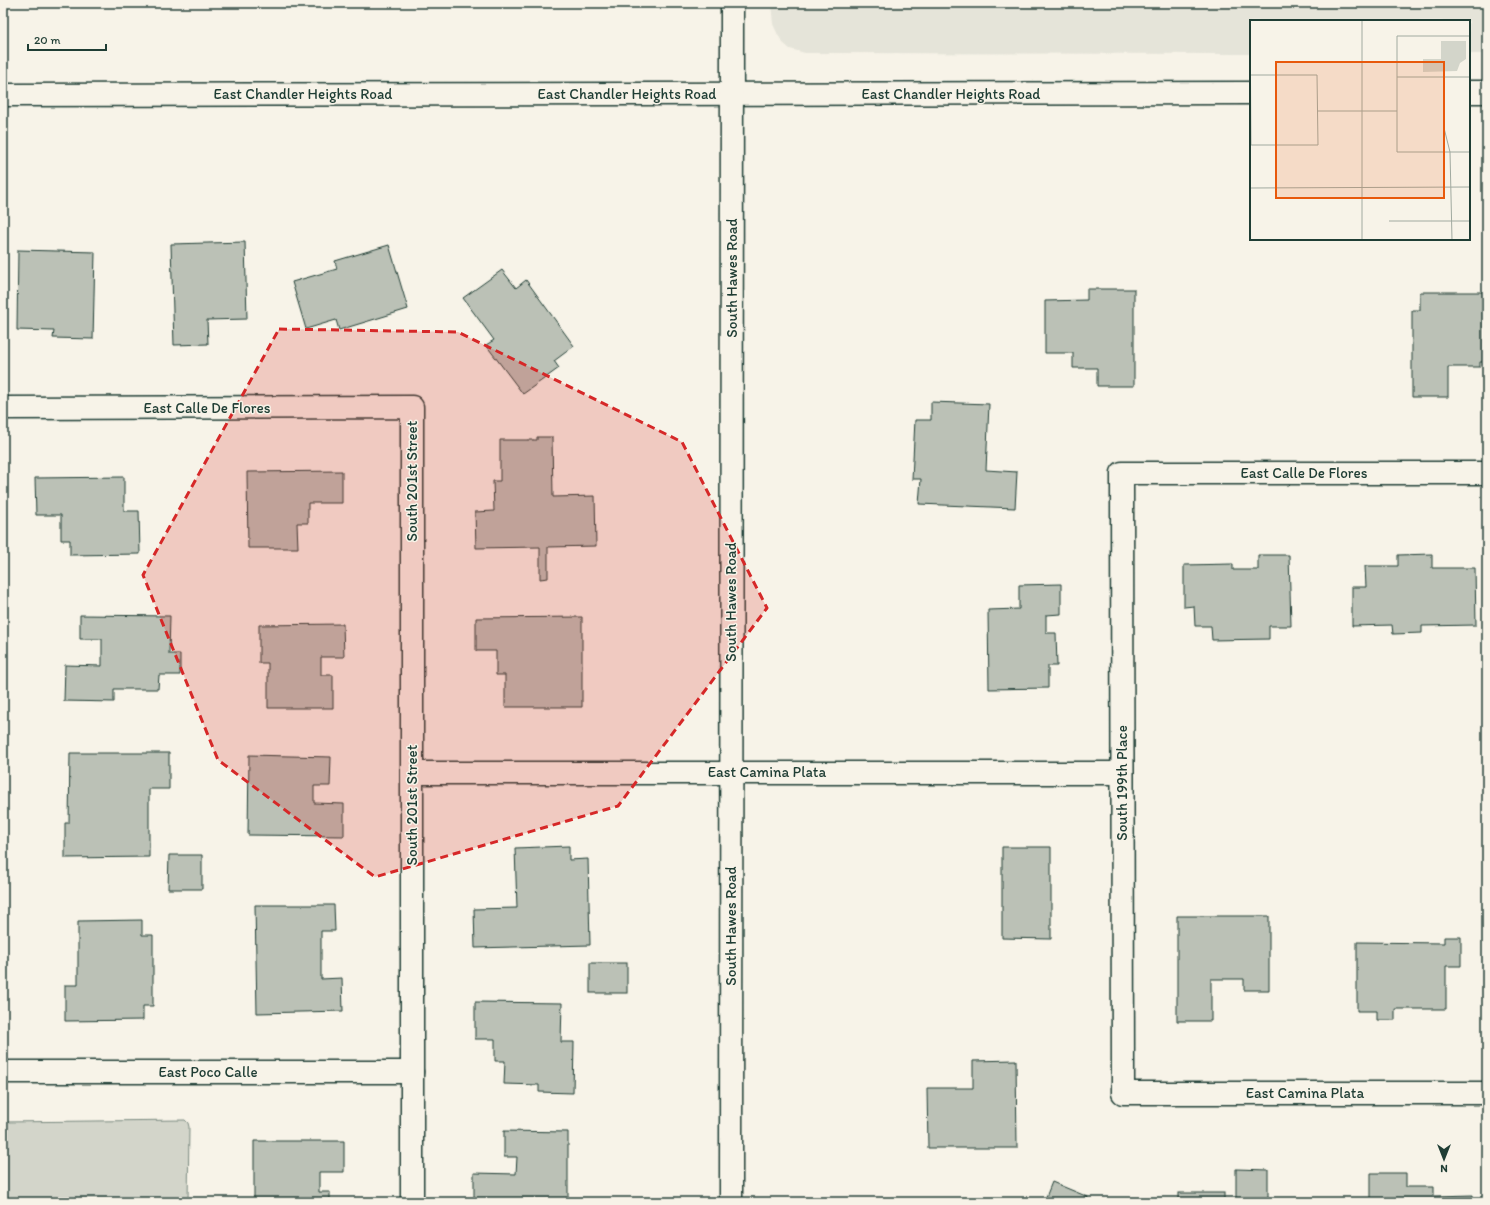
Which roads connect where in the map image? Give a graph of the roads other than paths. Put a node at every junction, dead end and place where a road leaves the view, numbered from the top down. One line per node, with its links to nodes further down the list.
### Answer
1 (732, 3): 6 (street, South Hawes Road)
2 (1470, 92): 3 (street)
3 (1487, 92)
4 (1250, 93): 6 (street, East Chandler Heights Road)
5 (3, 95): 6 (street, East Chandler Heights Road)
6 (732, 95): 11 (street, South Hawes Road)
7 (412, 407): 8 (street, East Calle De Flores); 12 (street, South 201st Street)
8 (3, 408)
9 (1122, 473): 10 (street, East Calle De Flores); 13 (street, South 199th Place)
10 (1487, 473)
11 (731, 772): 12 (street, East Camina Plata); 13 (street, East Camina Plata); 19 (street, South Hawes Road)
12 (412, 773): 15 (street, South 201st Street)
13 (1122, 773): 16 (street, South 199th Place)
14 (3, 1072): 15 (street, East Poco Calle)
15 (412, 1072): 18 (street, South 201st Street)
16 (1123, 1093): 17 (street, East Camina Plata)
17 (1487, 1094)
18 (412, 1202)
19 (730, 1202)

